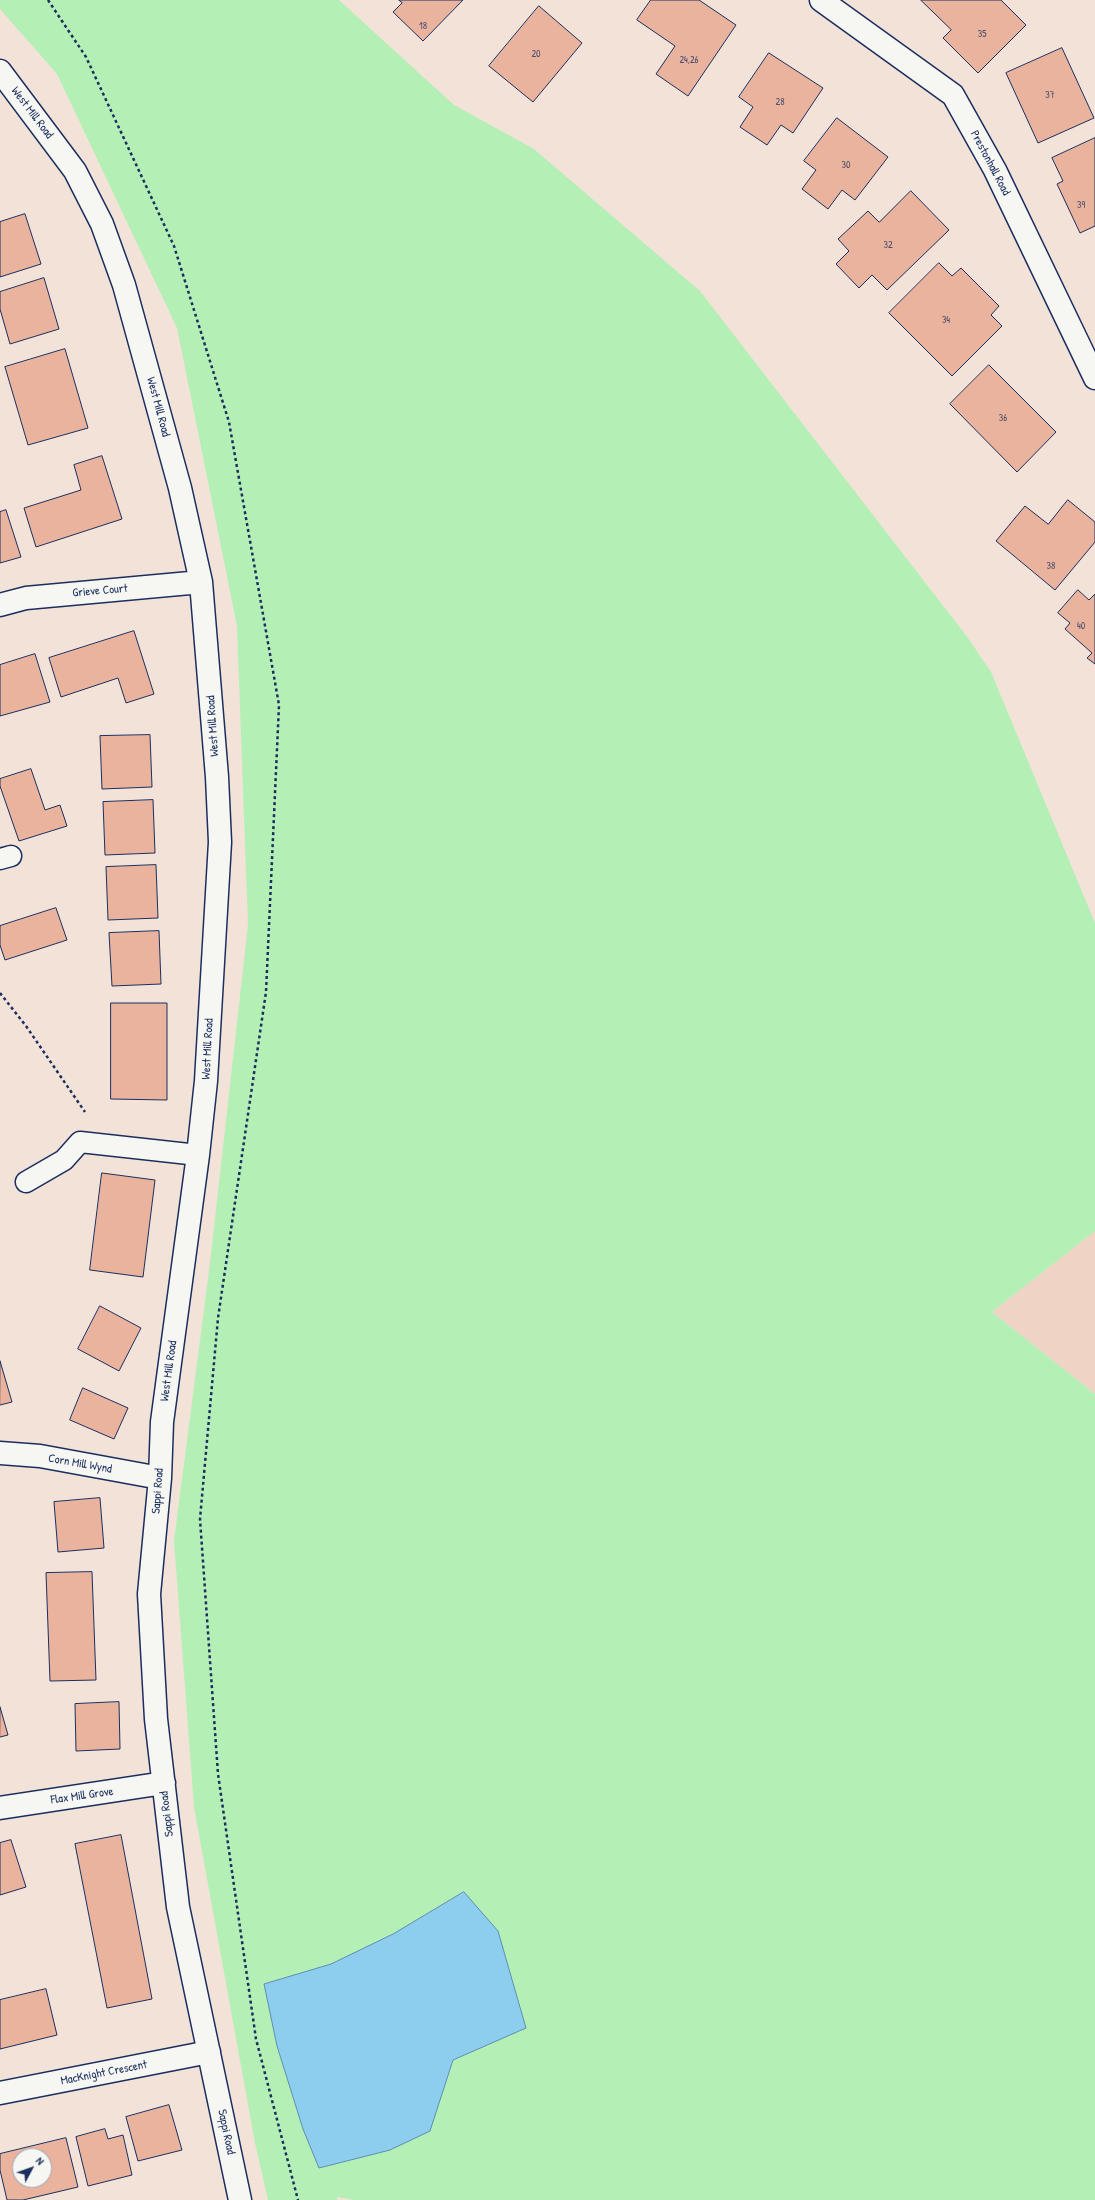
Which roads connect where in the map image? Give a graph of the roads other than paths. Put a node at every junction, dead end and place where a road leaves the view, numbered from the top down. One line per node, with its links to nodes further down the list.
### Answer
1 (821, 0): 3 (street, Prestonhall Road)
2 (0, 71): 4 (street, West Mill Road)
3 (1095, 378)
4 (201, 582): 5 (street, Grieve Court); 6 (street, West Mill Road)
5 (0, 605)
6 (198, 1155): 7 (lane); 8 (street, West Mill Road)
7 (26, 1182)
8 (162, 1422): 10 (street, Sappi Road)
9 (0, 1453): 10 (street, Corn Mill Wynd)
10 (160, 1478): 11 (street, Sappi Road)
11 (164, 1783): 12 (street, Flax Mill Grove); 13 (street, Sappi Road)
12 (0, 1808)
13 (209, 2052): 14 (street, MacKnight Crescent); 15 (street, Sappi Road)
14 (0, 2094)
15 (240, 2200)

